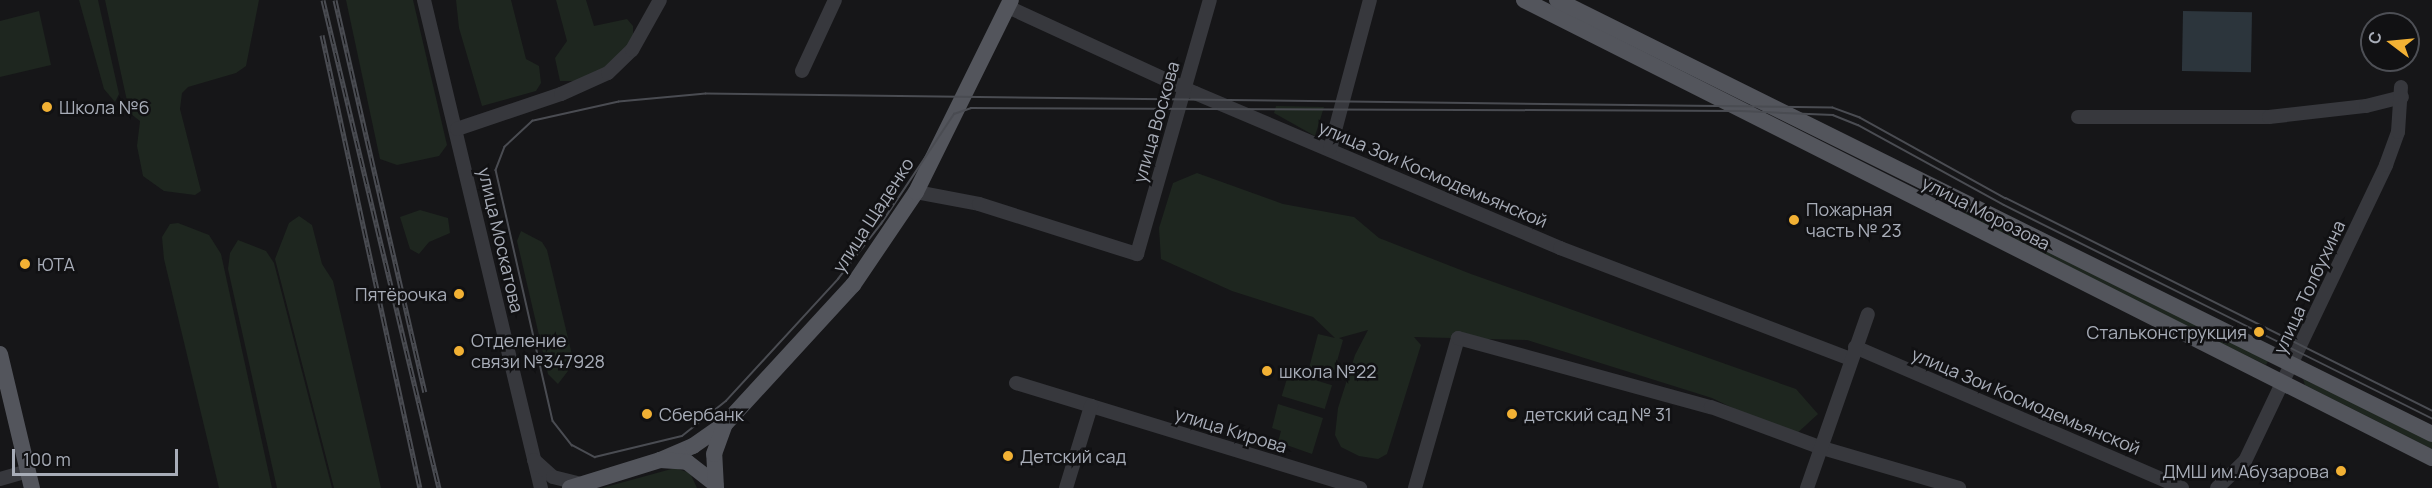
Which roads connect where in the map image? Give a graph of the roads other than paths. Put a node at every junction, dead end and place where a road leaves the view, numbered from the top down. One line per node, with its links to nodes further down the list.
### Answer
1 (424, 0): 12 (street, улица Москатова)
2 (660, 0): 12 (street)
3 (836, 0): 9 (street)
4 (1210, 0): 10 (street, улица Воскова)
5 (1370, 0): 13 (street)
6 (1524, 0): 15 (main road, улица Морозова)
7 (1557, 0): 14 (main road, улица Морозова)
8 (1010, 3): 10 (street, улица Зои Космодемьянской); 16 (main road, улица Щаденко)
9 (802, 71)
10 (1185, 88): 13 (street, улица Зои Космодемьянской); 16 (street, улица Воскова)
11 (2078, 117): 22 (street, улица Толбухина)
12 (457, 129): 30 (street, улица Москатова)
13 (1330, 149): 20 (street, улица Зои Космодемьянской)
14 (1865, 150): 15 (main road); 17 (main road, улица Морозова)
15 (1856, 170): 18 (main road, улица Морозова)
16 (916, 192): 26 (main road, улица Щаденко)
17 (1960, 198): 18 (main road); 22 (main road, улица Морозова)
18 (1951, 217): 24 (main road, улица Морозова)
19 (1868, 314): 20 (street)
20 (1852, 353): 28 (street); 42 (street, улица Зои Космодемьянской)
21 (0, 354): 33 (main road)
22 (2292, 364): 24 (street, улица Толбухина); 27 (main road, улица Морозова)
23 (1017, 382): 25 (street, улица Кирова)
24 (2283, 383): 29 (main road, улица Морозова); 43 (street, улица Толбухина)
25 (1091, 406): 37 (street); 38 (street, улица Кирова)
26 (726, 423): 31 (main road, улица Щаденко); 35 (main road, улица Щаденко)
27 (2432, 434)
28 (1819, 447): 39 (street); 40 (street); 41 (street)
29 (2432, 458)
30 (534, 460): 34 (street); 36 (street, улица Москатова)
31 (660, 460): 34 (main road, улица Щаденко); 35 (main road)
32 (0, 479): 33 (street)
33 (30, 480)
34 (573, 485)
35 (716, 486)
36 (541, 488)
37 (1066, 488)
38 (1360, 488)
39 (1415, 488)
40 (1807, 488)
41 (1959, 488)
42 (2182, 488)
43 (2217, 488)

